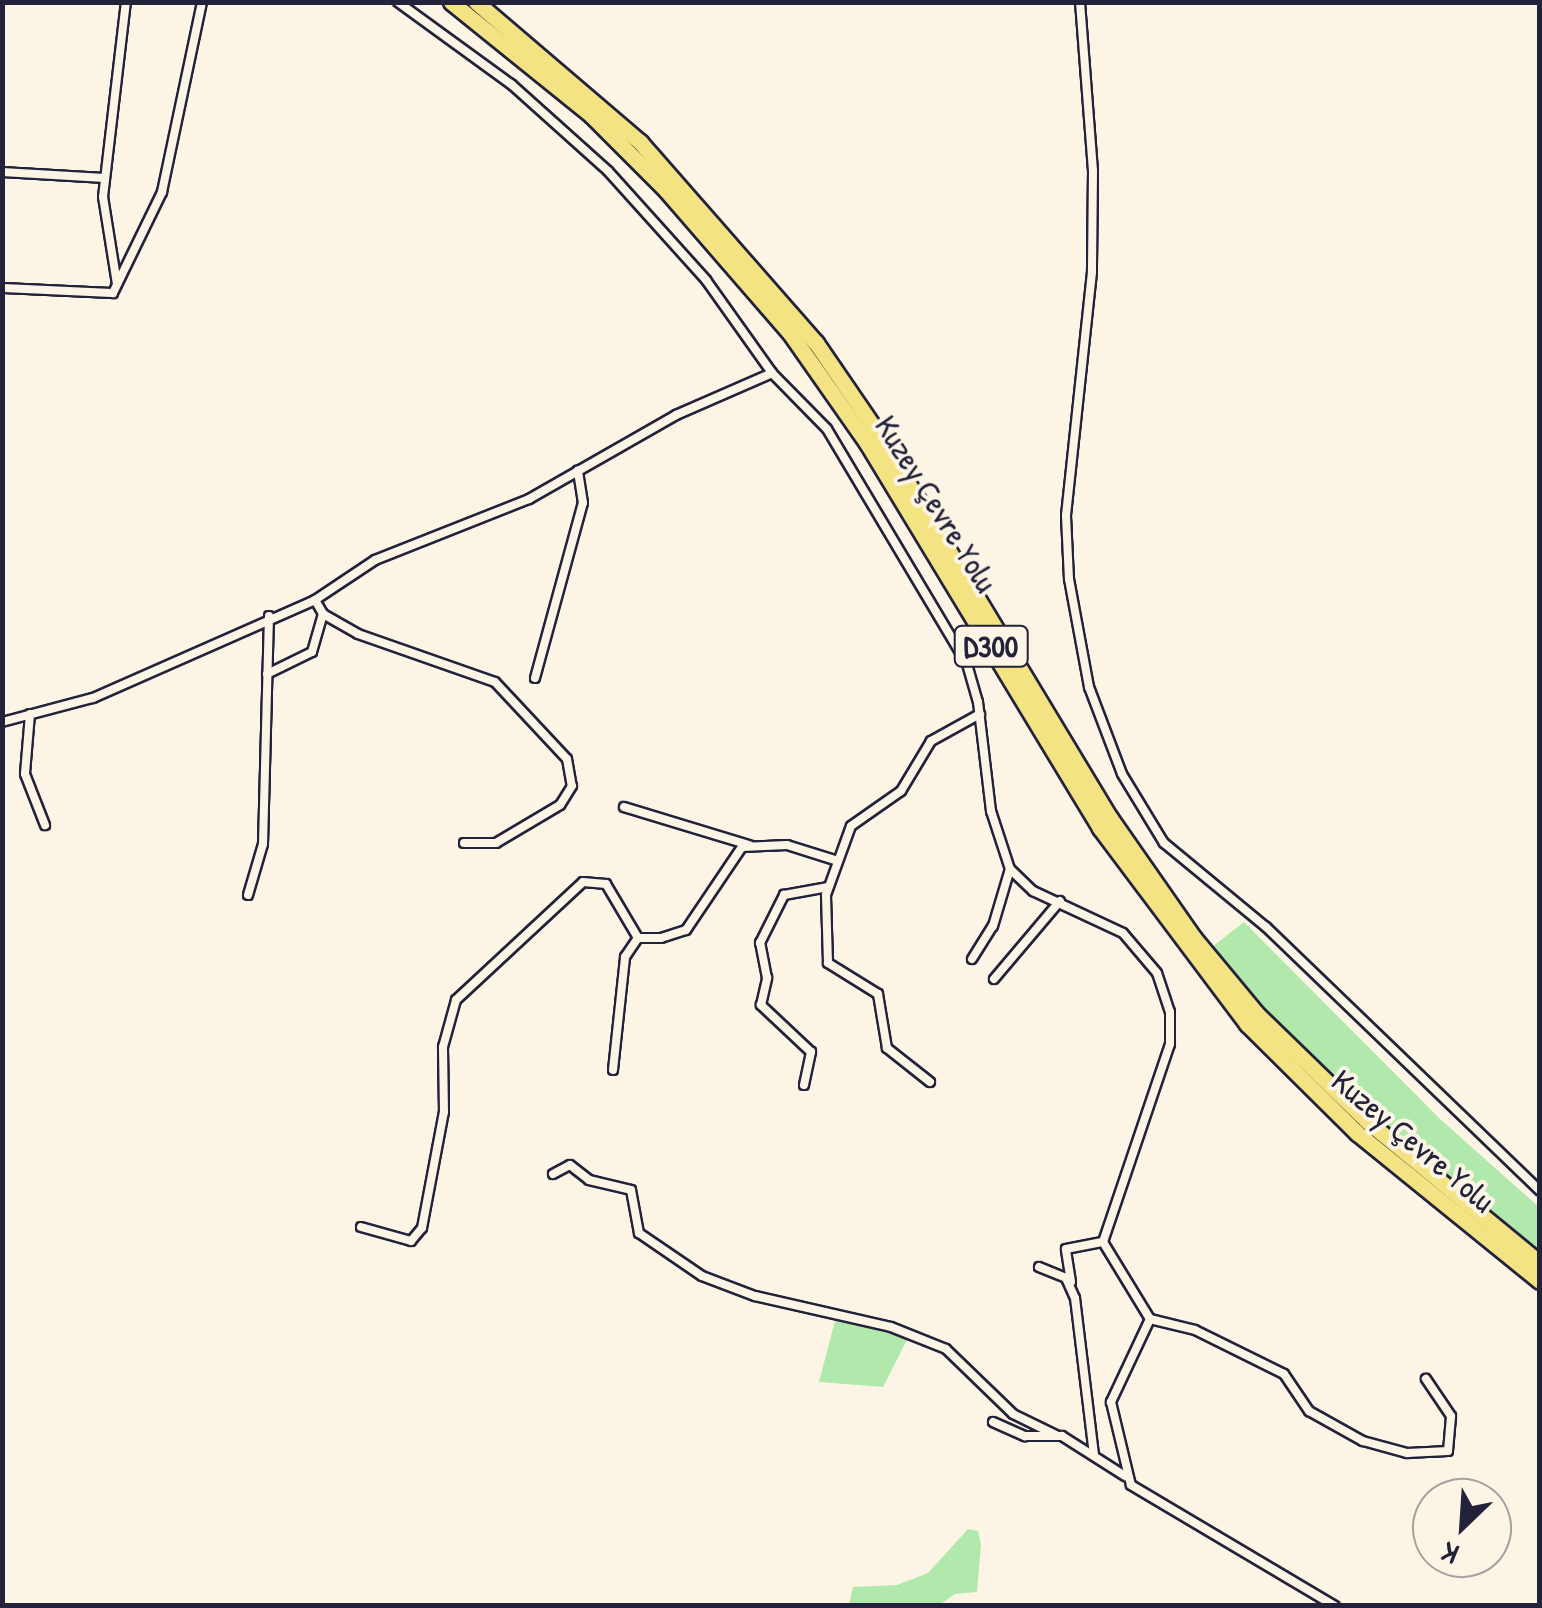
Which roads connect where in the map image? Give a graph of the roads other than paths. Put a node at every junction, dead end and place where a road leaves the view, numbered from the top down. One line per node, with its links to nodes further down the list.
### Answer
1 (126, 2): 8 (street)
2 (202, 2): 9 (street)
3 (398, 2): 11 (street)
4 (451, 2): 42 (highway, Kuzey Çevre Yolu / D300)
5 (476, 2): 40 (highway, Kuzey Çevre Yolu / D300)
6 (1080, 2): 37 (street)
7 (2, 172): 8 (street)
8 (104, 178): 9 (street)
9 (117, 284): 10 (street)
10 (2, 288)
11 (772, 373): 12 (street); 19 (street)
12 (578, 470): 13 (street); 17 (street)
13 (315, 600): 14 (street); 15 (street)
14 (323, 614): 16 (street); 23 (street)
15 (269, 616): 16 (street); 18 (street)
16 (267, 674): 28 (street)
17 (535, 678)
18 (30, 714): 20 (street); 22 (street)
19 (980, 714): 25 (street); 26 (street)
20 (2, 722)
21 (624, 806): 24 (street)
22 (45, 825)
23 (464, 844)
24 (748, 845): 25 (street); 30 (street)
25 (838, 861): 27 (street)
26 (1010, 869): 29 (street); 31 (street)
27 (828, 887): 34 (street); 35 (street)
28 (248, 895)
29 (1060, 901): 32 (street); 39 (street)
30 (638, 938): 33 (street); 38 (street)
31 (972, 959)
32 (994, 978)
33 (614, 1070)
34 (930, 1082)
35 (804, 1085)
36 (553, 1174): 47 (street)
37 (1540, 1191)
38 (362, 1227)
39 (1103, 1242): 43 (street); 44 (street)
40 (1540, 1263)
41 (1039, 1268): 43 (street)
42 (1540, 1281)
43 (1070, 1282): 48 (street)
44 (1150, 1319): 45 (street); 49 (street)
45 (1426, 1379)
46 (993, 1422): 47 (street)
47 (1056, 1435): 48 (street)
48 (1094, 1456): 49 (street)
49 (1125, 1476): 50 (street)
50 (1335, 1606)

